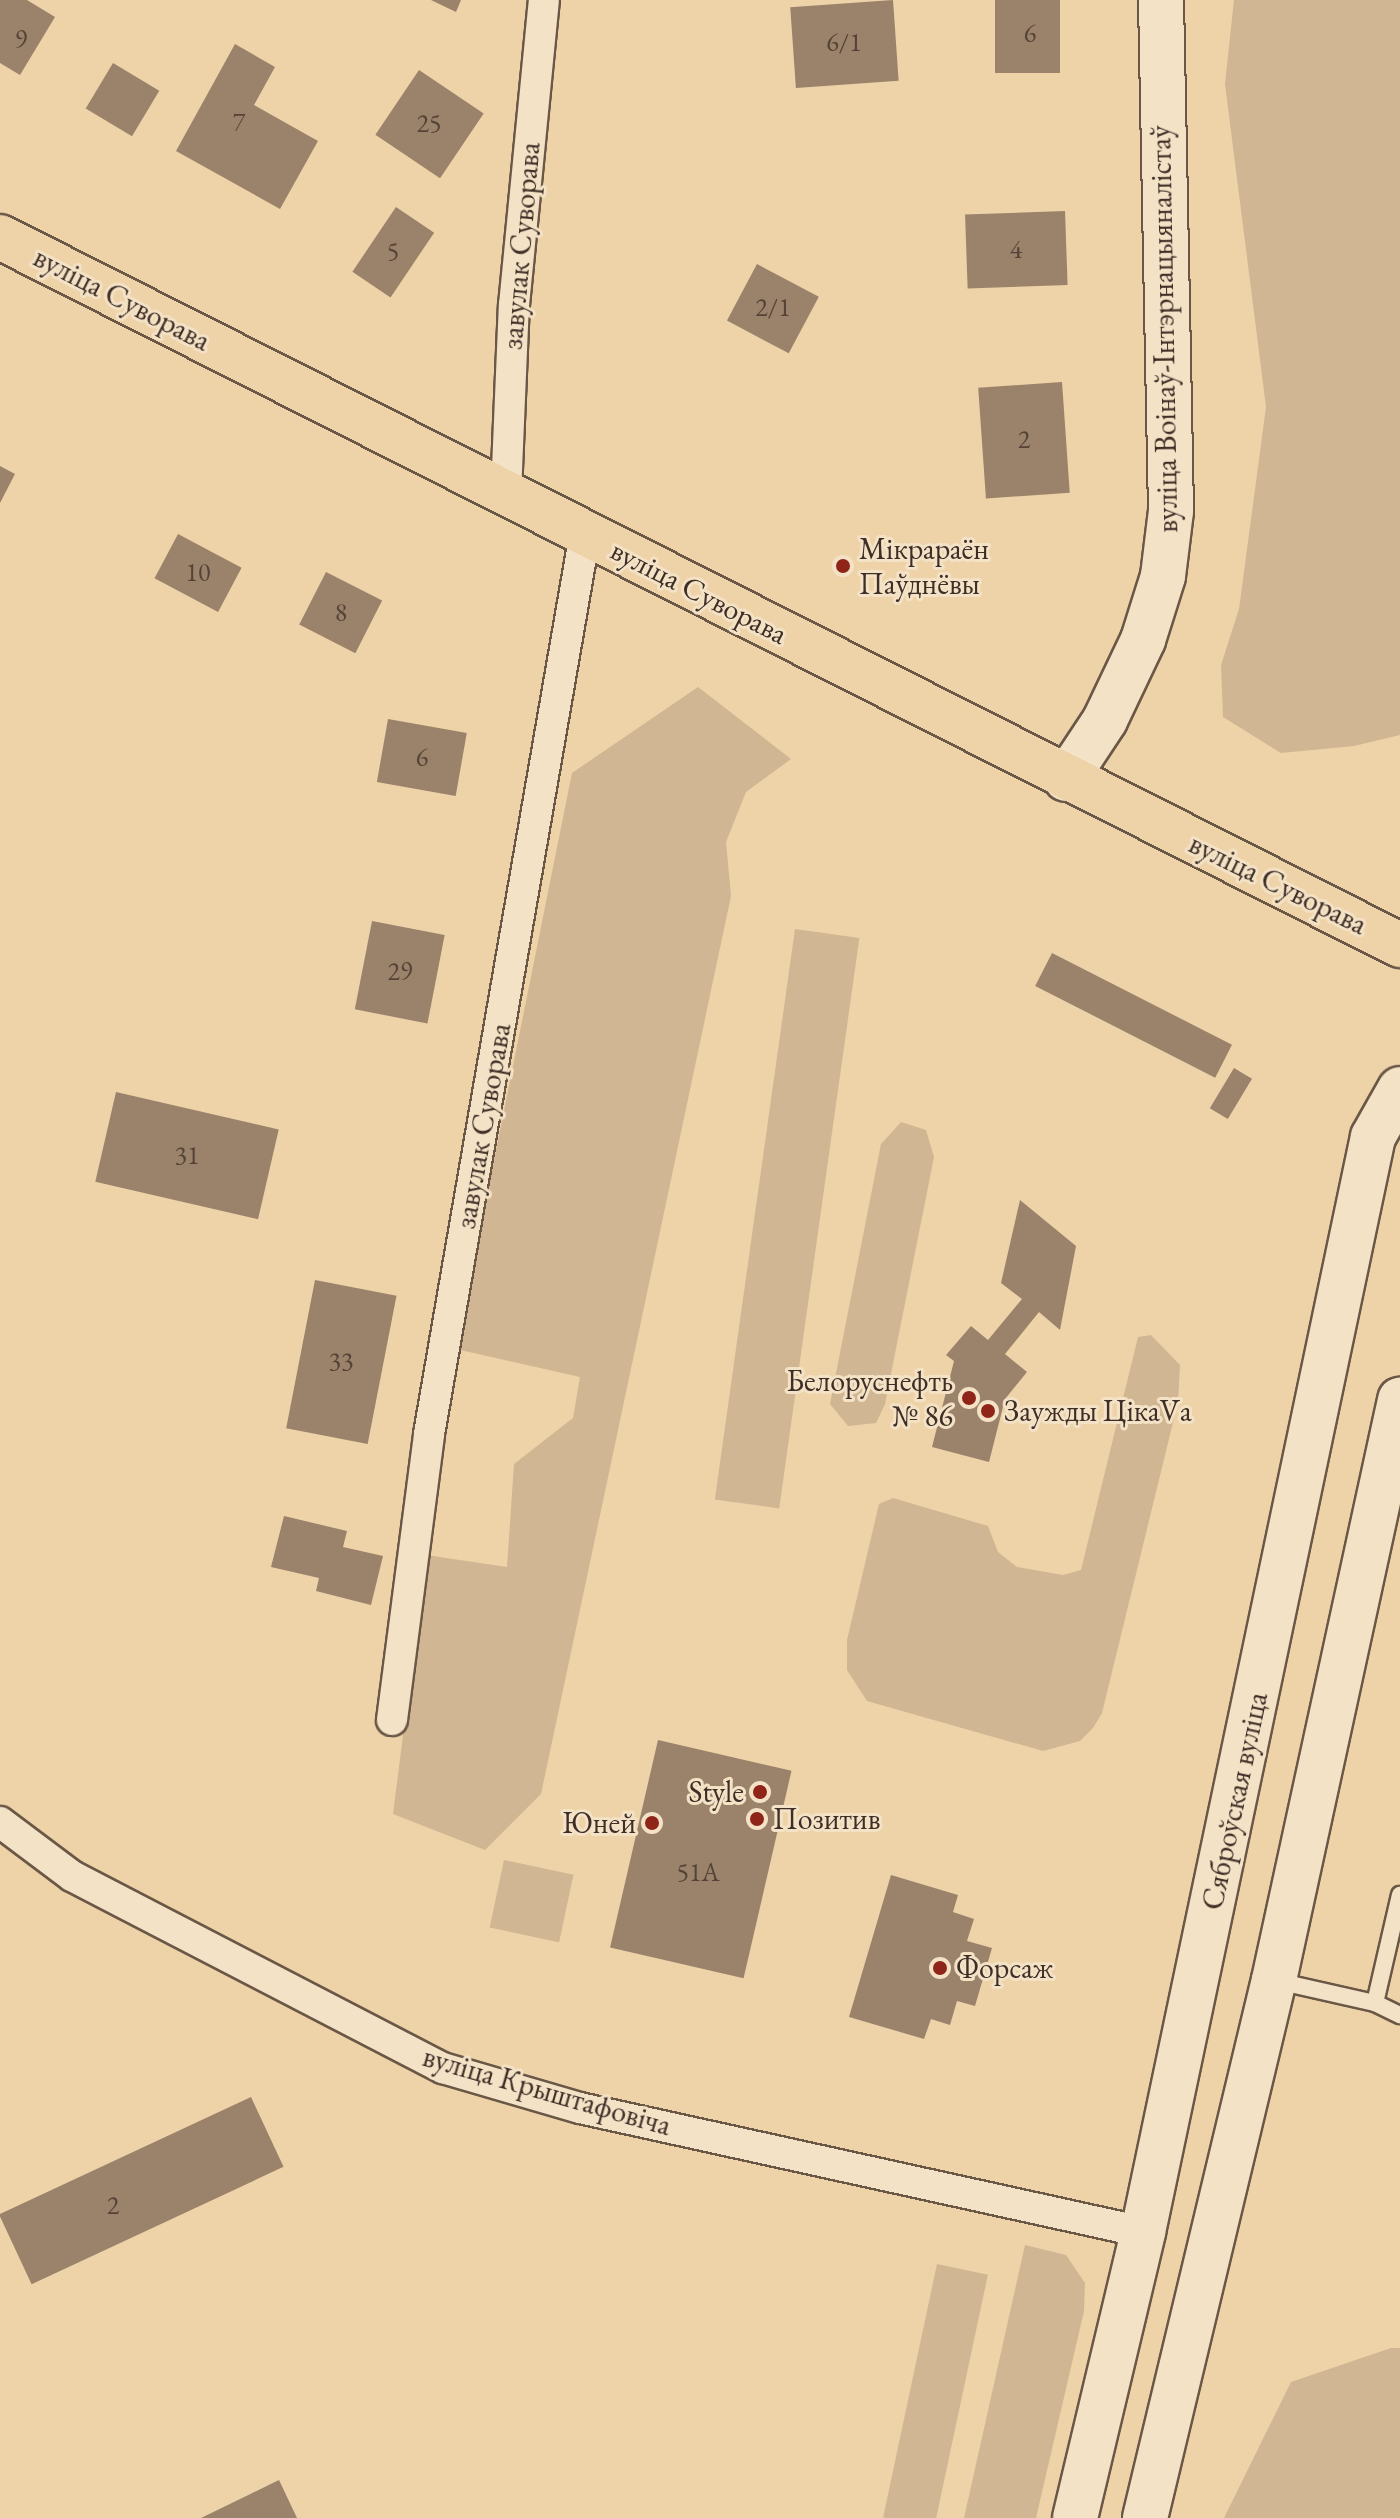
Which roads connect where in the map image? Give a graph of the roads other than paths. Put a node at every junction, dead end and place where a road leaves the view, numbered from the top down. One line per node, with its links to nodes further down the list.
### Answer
1 (544, 0): 4 (street, завулак Суворава)
2 (1161, 0): 6 (main road, вуліца Воінаў-Інтэрнацыяналістаў)
3 (0, 237): 4 (main road, вуліца Суворава)
4 (506, 493): 5 (main road, вуліца Суворава)
5 (585, 534): 6 (main road, вуліца Суворава); 10 (street, завулак Суворава)
6 (1066, 779): 7 (main road, вуліца Суворава)
7 (1400, 945)
8 (1400, 1089): 16 (main road, Сяброўская вуліца)
9 (1400, 1400): 13 (main road)
10 (392, 1720)
11 (0, 1822): 16 (street, вуліца Крыштафовіча)
12 (1400, 1895): 14 (lane)
13 (1274, 1980): 14 (lane); 18 (main road)
14 (1375, 2003): 15 (lane)
15 (1400, 2015)
16 (1143, 2232): 17 (main road, Сяброўская вуліца)
17 (1075, 2518)
18 (1145, 2518)

